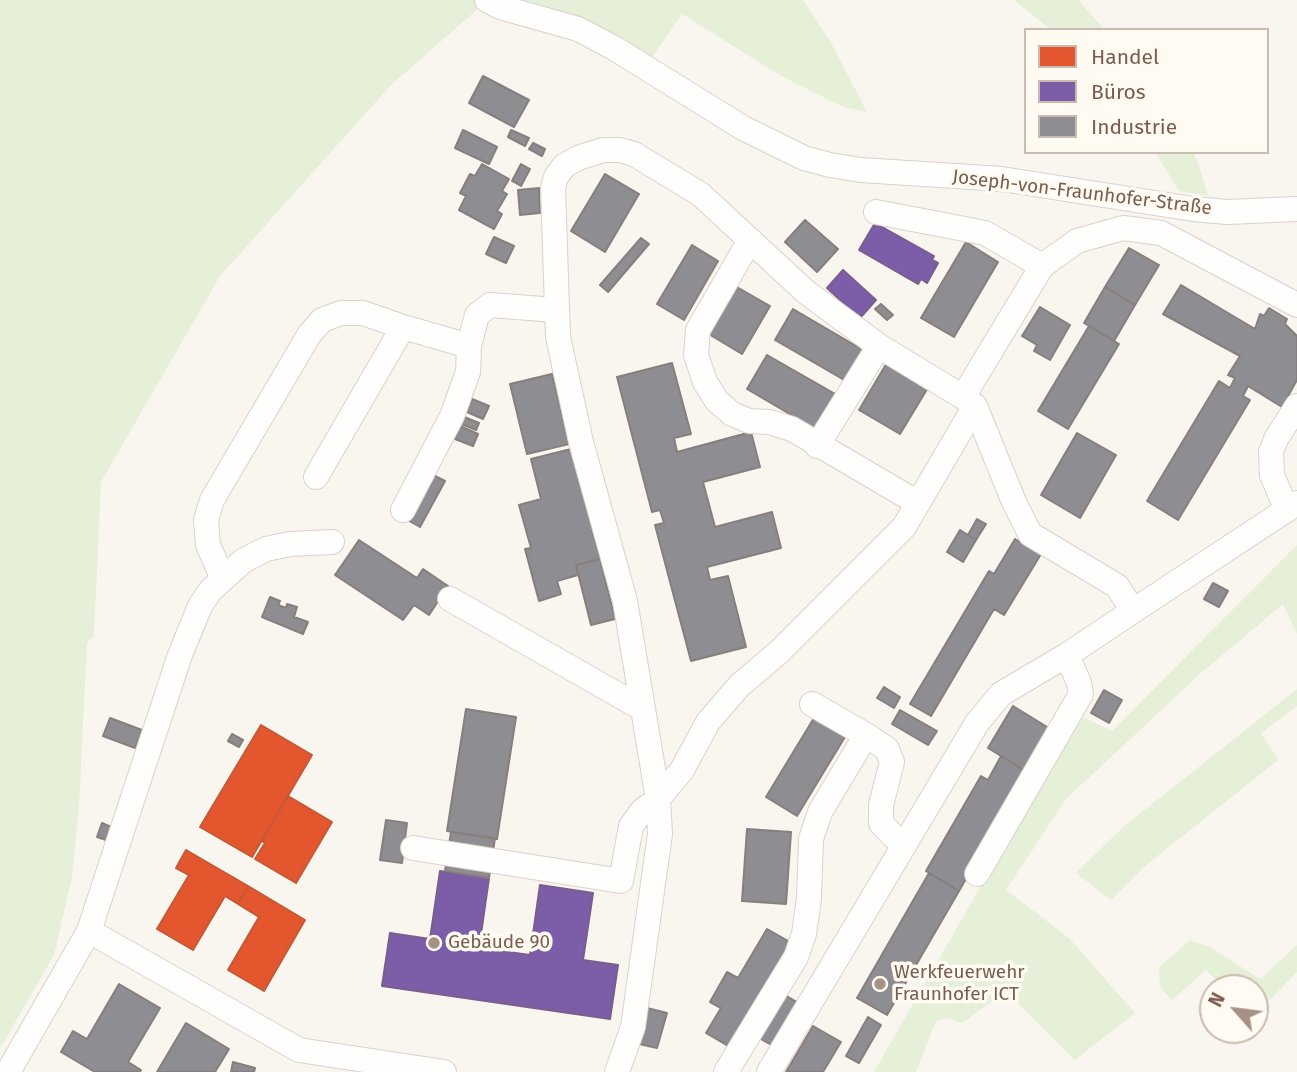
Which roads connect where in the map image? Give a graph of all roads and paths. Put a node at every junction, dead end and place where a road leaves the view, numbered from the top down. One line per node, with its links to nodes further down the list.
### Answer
1 (487, 0): 2 (street, Joseph-von-Fraunhofer-Straße)
2 (1297, 209)
3 (876, 212): 5 (street)
4 (750, 240): 7 (street); 10 (street); 13 (street)
5 (1042, 266): 6 (street); 11 (street)
6 (1297, 305)
7 (556, 310): 9 (street); 24 (street)
8 (403, 327): 9 (street); 14 (street); 19 (street)
9 (469, 346): 17 (street)
10 (879, 346): 11 (street); 13 (street)
11 (969, 401): 15 (street); 21 (street)
12 (1297, 406): 16 (street)
13 (817, 446): 15 (street)
14 (316, 477)
15 (918, 503): 26 (street)
16 (1292, 506): 21 (street)
17 (403, 510)
18 (332, 542): 19 (street)
19 (223, 579): 30 (street)
20 (450, 599): 24 (street)
21 (1133, 611): 22 (street)
22 (1067, 655): 27 (street); 29 (street)
23 (812, 704): 25 (street)
24 (643, 709): 26 (street)
25 (866, 735): 27 (street); 34 (street)
26 (658, 799): 28 (street); 33 (street)
27 (904, 843): 35 (street)
28 (413, 848)
29 (977, 874)
30 (89, 931): 31 (street); 32 (street)
31 (8, 1072)
32 (444, 1072)
33 (617, 1072)
34 (726, 1072)
35 (769, 1072)

